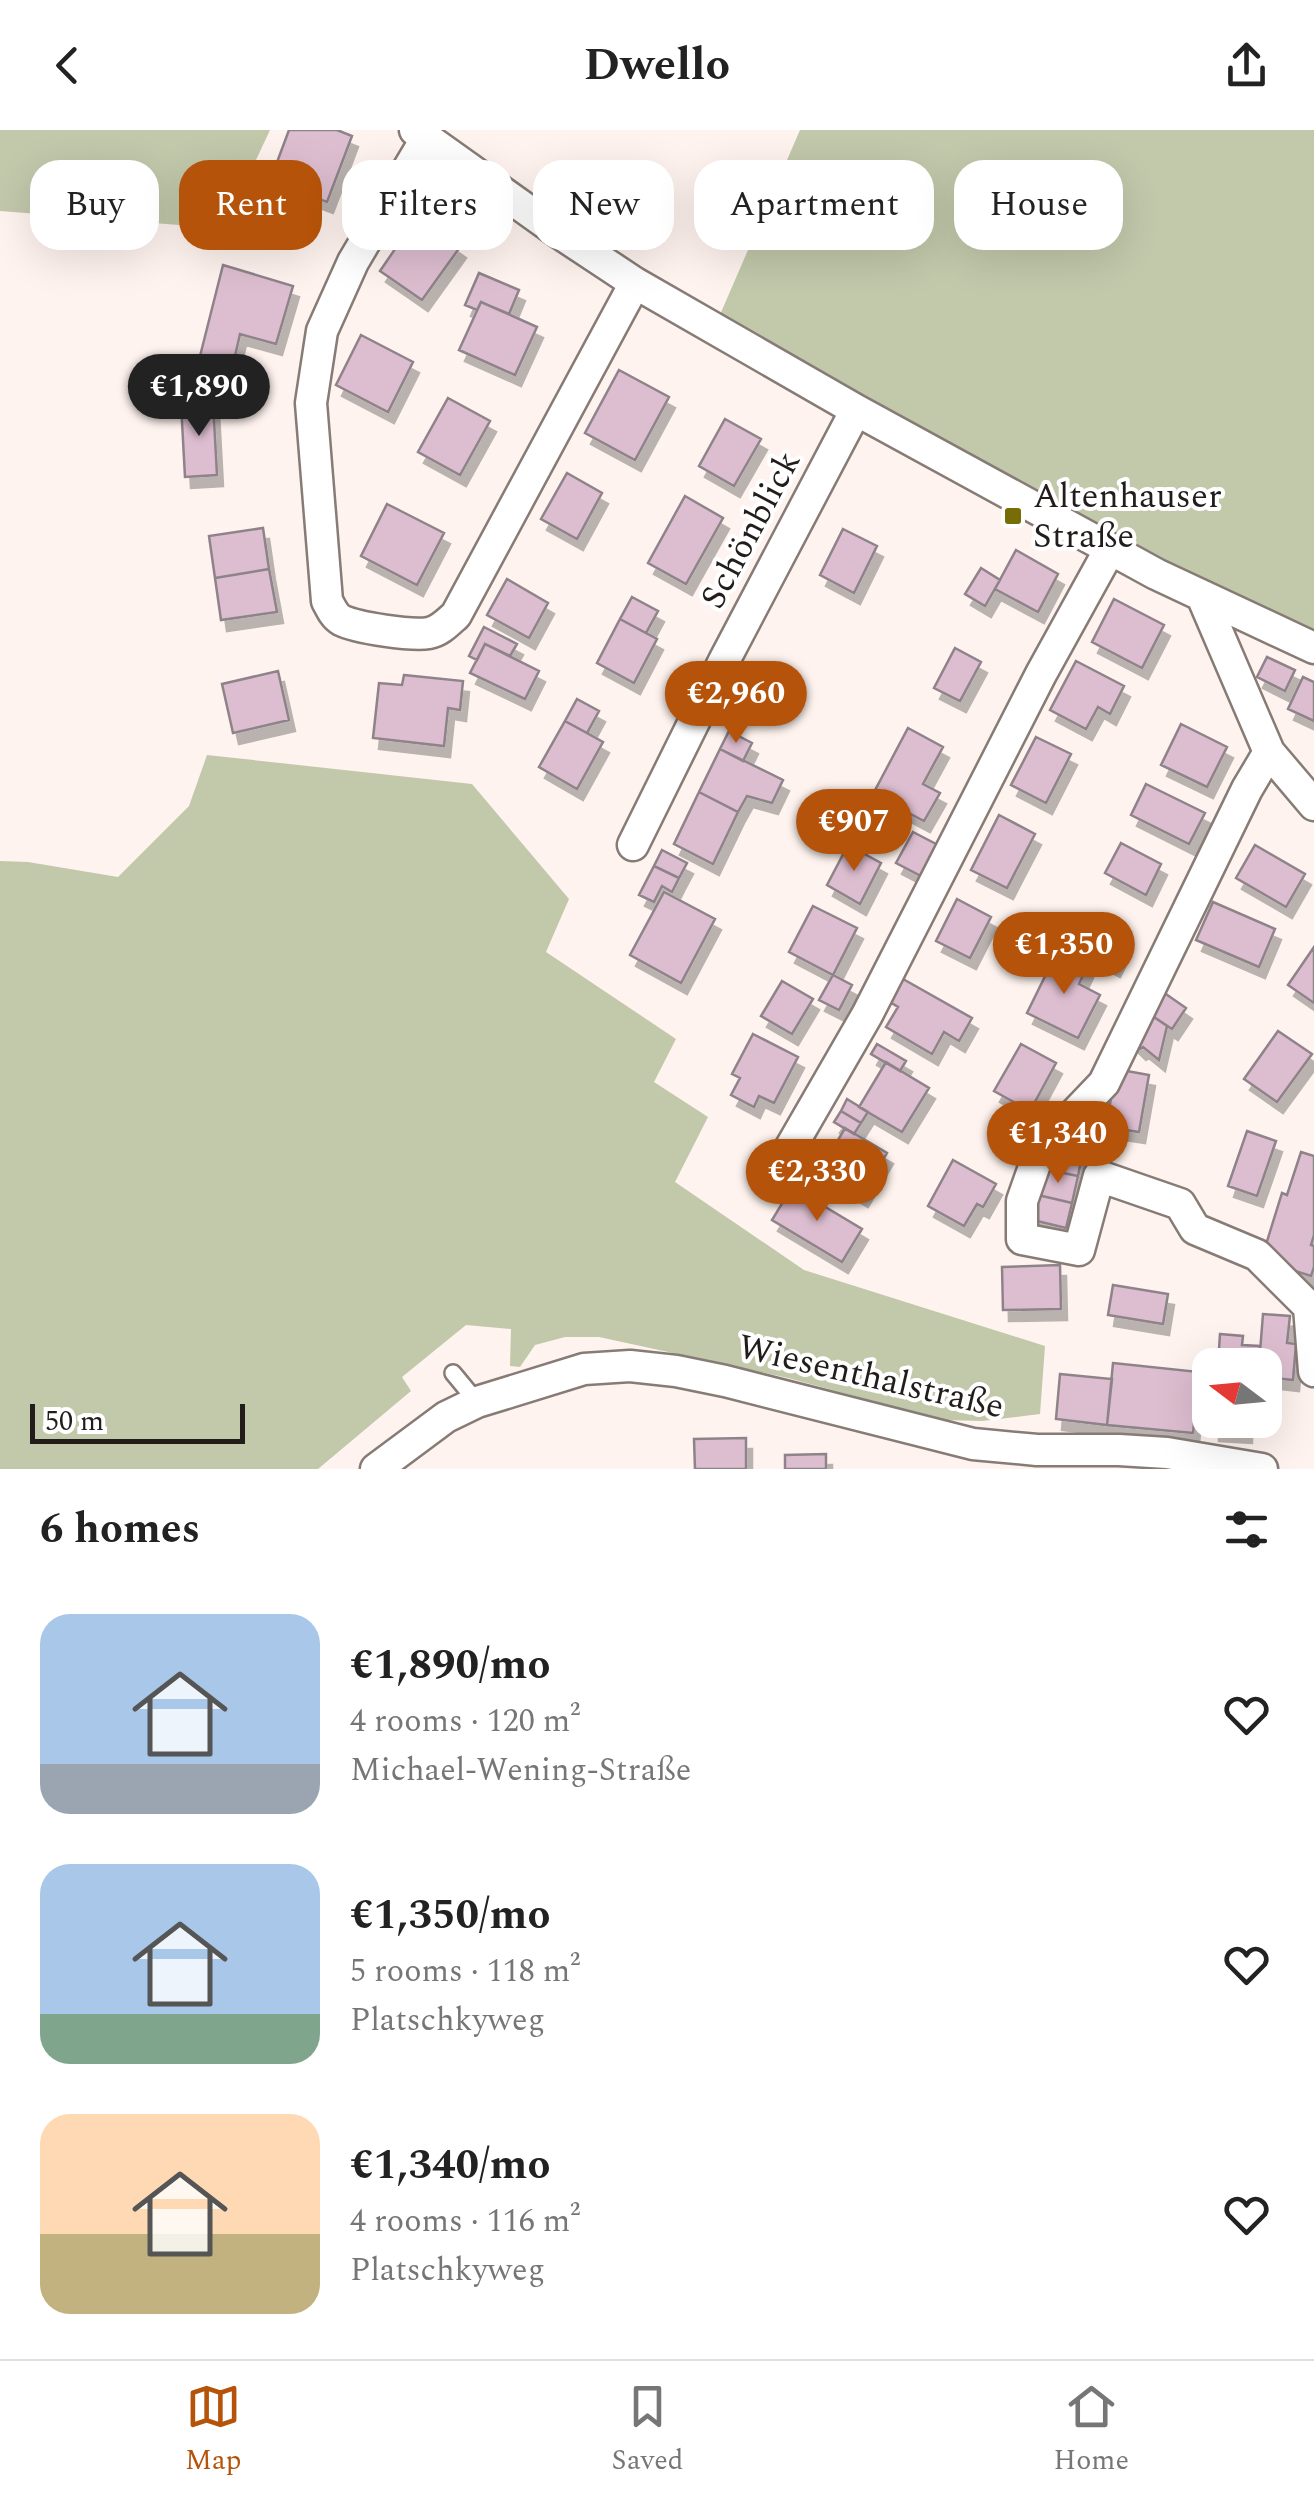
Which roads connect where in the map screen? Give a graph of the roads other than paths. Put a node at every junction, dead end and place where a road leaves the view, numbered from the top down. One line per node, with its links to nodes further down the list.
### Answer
1 (420, 134): 2 (street); 2 (street)
2 (635, 283): 3 (street)
3 (856, 410): 4 (street); 9 (street, Schönblick)
4 (1110, 549): 5 (street); 10 (street)
5 (1202, 596): 6 (street); 7 (street)
6 (1314, 648)
7 (1269, 752): 8 (street); 11 (street)
8 (1314, 805)
9 (632, 846)
10 (781, 1164)
11 (1312, 1305): 12 (street)
12 (1314, 1370)
13 (453, 1373): 14 (lane)
14 (478, 1402): 15 (street, Wiesenthalstraße); 16 (street, Wiesenthalstraße)
15 (376, 1469)
16 (1262, 1469)

